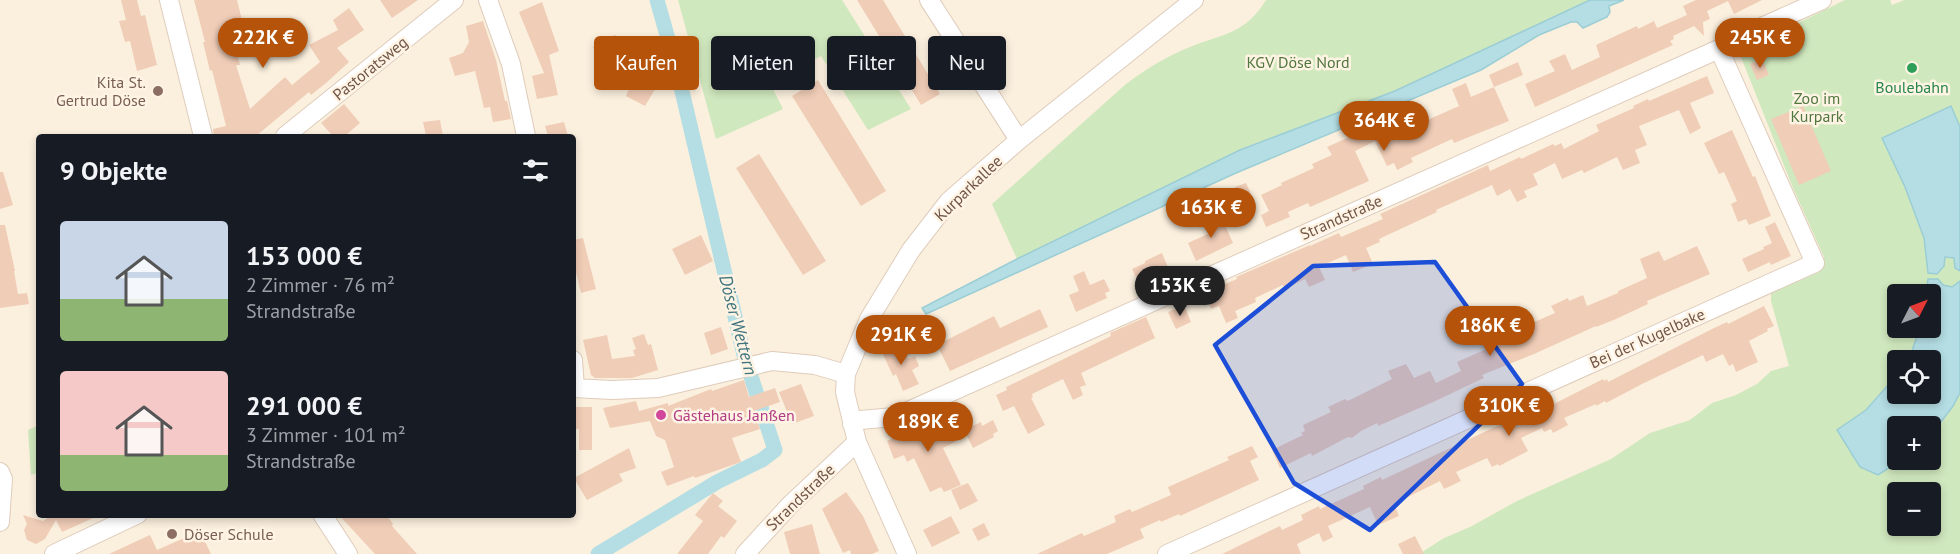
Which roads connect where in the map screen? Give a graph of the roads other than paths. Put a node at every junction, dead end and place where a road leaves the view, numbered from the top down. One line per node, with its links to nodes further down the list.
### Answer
1 (169, 0): 8 (street)
2 (454, 0): 9 (street, Pastoratsweg)
3 (488, 0): 10 (street)
4 (929, 0): 11 (street)
5 (1194, 0): 11 (street, Kurparkallee)
6 (1822, 0): 7 (street, Strandstraße)
7 (1727, 44): 14 (street, Strandstraße); 24 (street, Bei der Kugelbake)
8 (202, 134)
9 (287, 134)
10 (526, 134)
11 (1019, 140): 12 (street, Kurparkallee)
12 (846, 374): 13 (street); 14 (street, Kurparkallee)
13 (576, 388)
14 (852, 424): 15 (street, Kurparkallee)
15 (857, 442): 22 (street, Strandstraße); 23 (street, Kurparkallee)
16 (0, 472): 19 (street)
17 (130, 518): 20 (street)
18 (325, 518): 21 (street)
19 (0, 522)
20 (54, 554)
21 (348, 554)
22 (745, 554)
23 (907, 554)
24 (1167, 554)

